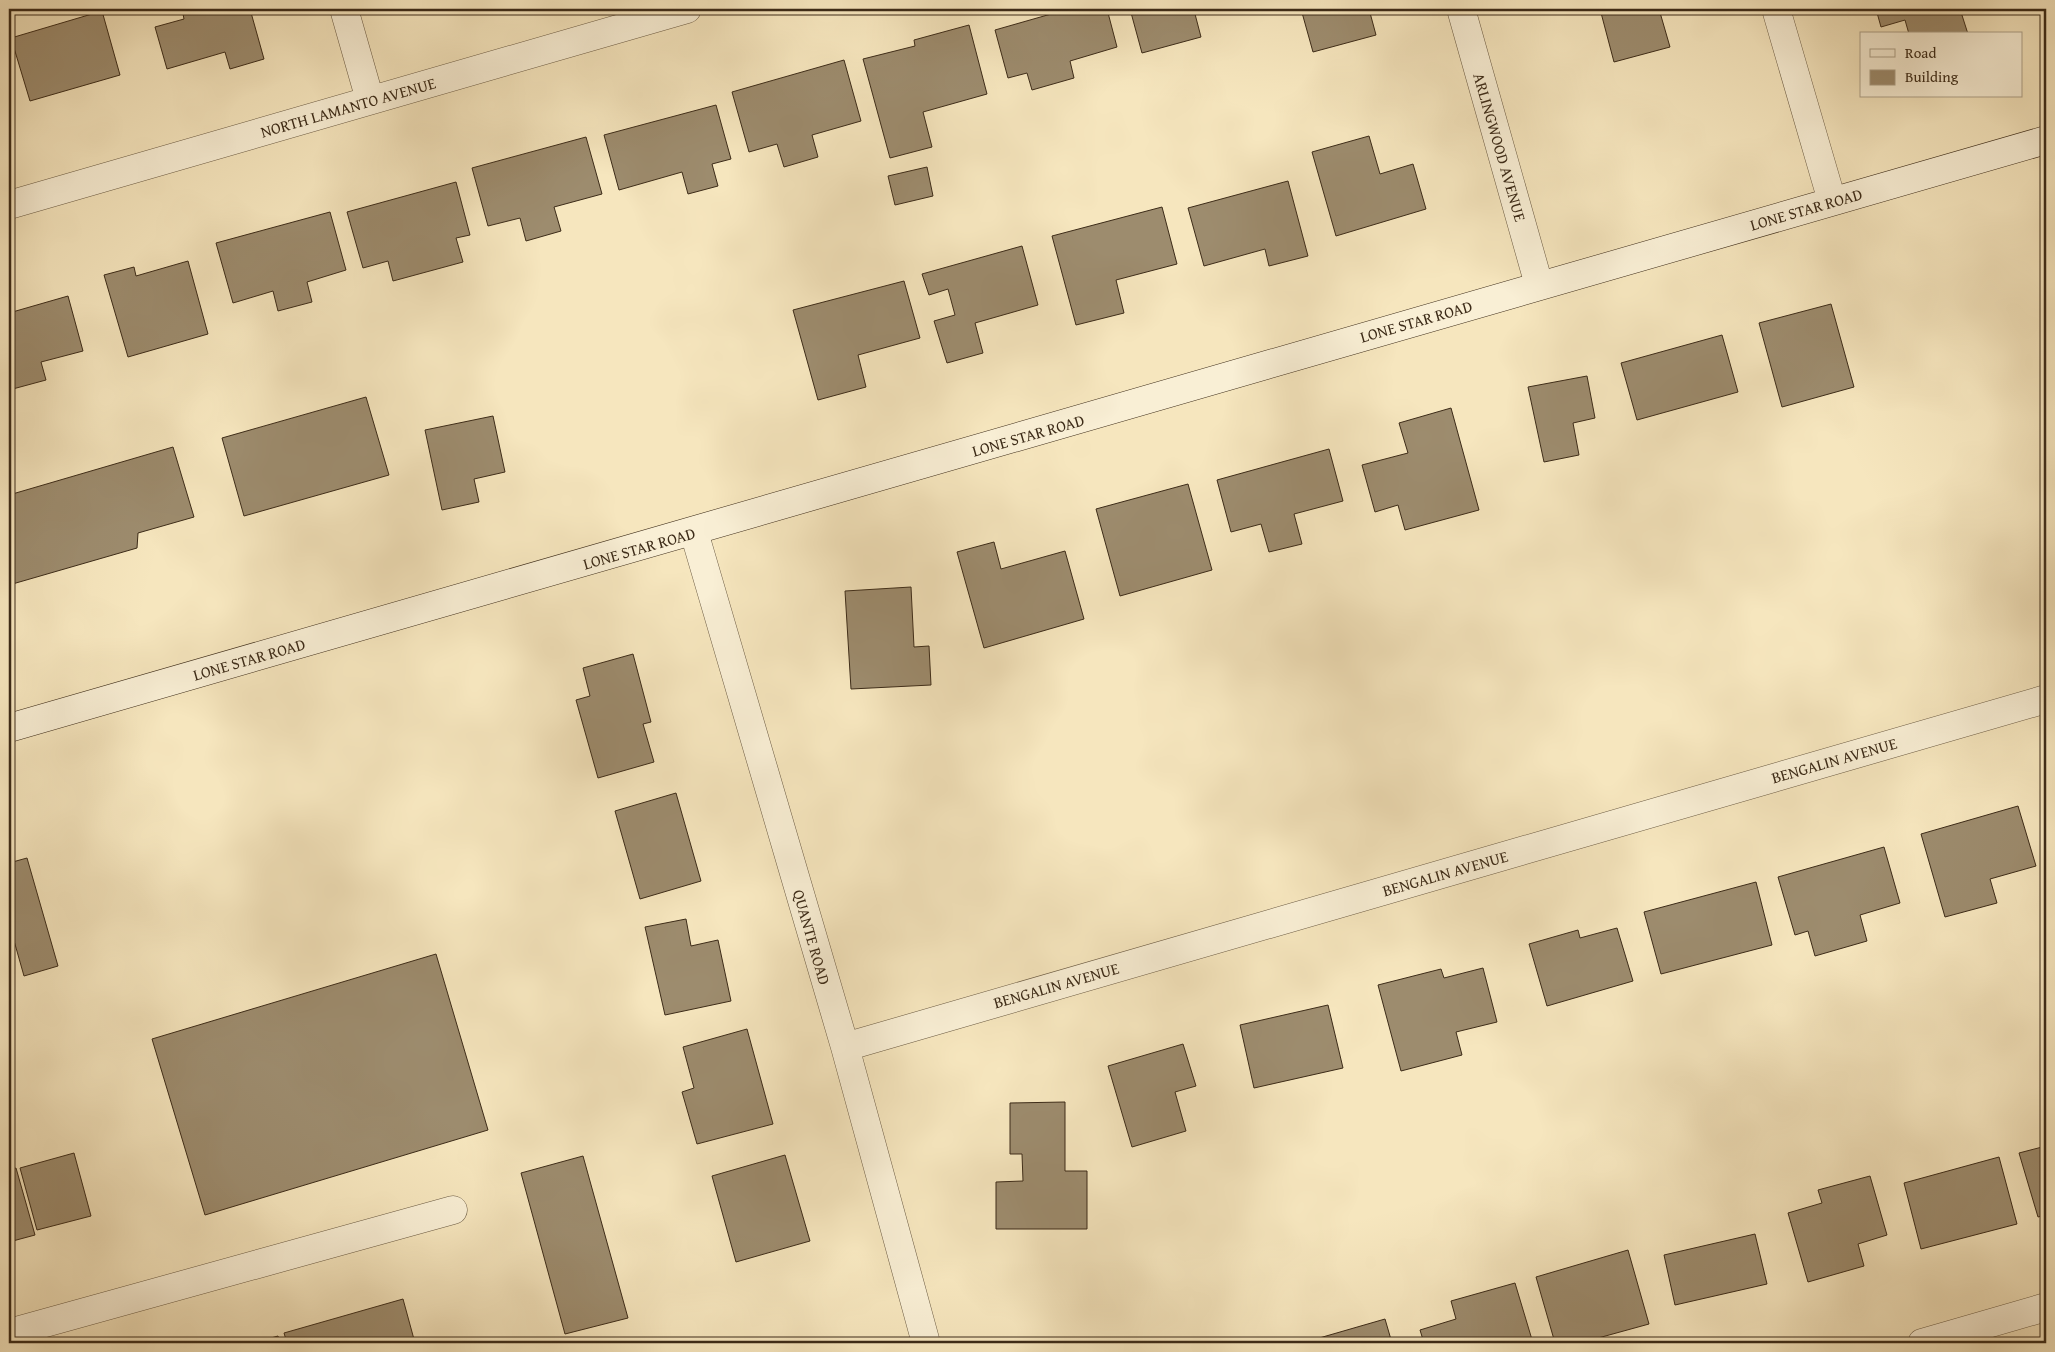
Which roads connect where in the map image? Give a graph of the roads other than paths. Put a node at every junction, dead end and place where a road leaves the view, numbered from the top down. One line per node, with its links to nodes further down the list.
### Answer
1 (344, 9): 5 (street)
2 (687, 9): 5 (street, NORTH LAMANTO AVENUE)
3 (1461, 9): 9 (street, ARLINGWOOD AVENUE)
4 (1776, 9): 7 (street)
5 (370, 100): 8 (street, NORTH LAMANTO AVENUE)
6 (2046, 140): 7 (street, LONE STAR ROAD)
7 (1832, 201): 9 (street, LONE STAR ROAD)
8 (9, 205)
9 (1539, 285): 10 (street, LONE STAR ROAD)
10 (694, 532): 12 (street, LONE STAR ROAD); 13 (street, QUANTE ROAD)
11 (2046, 699): 13 (street, BENGALIN AVENUE)
12 (9, 728)
13 (844, 1047): 17 (street, QUANTE ROAD)
14 (453, 1210): 16 (street)
15 (2046, 1307): 18 (street)
16 (9, 1333)
17 (926, 1343)
18 (1922, 1343)

